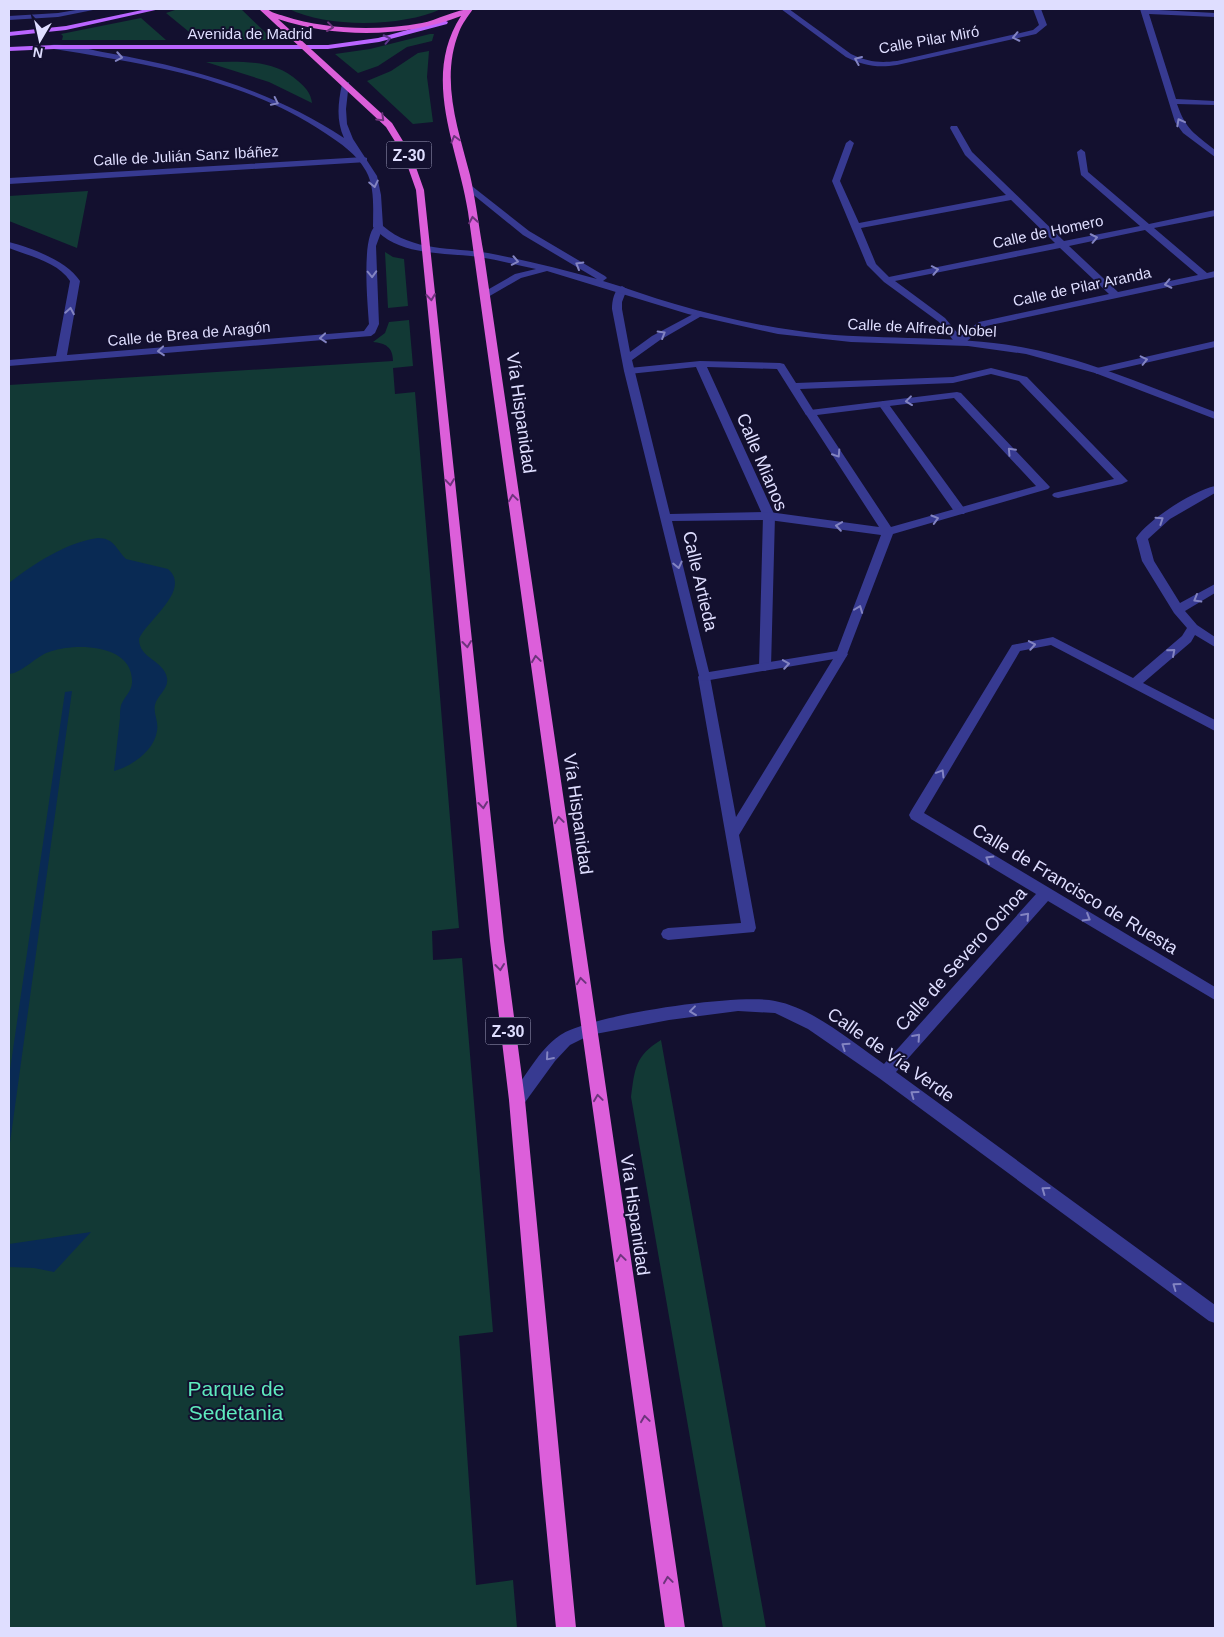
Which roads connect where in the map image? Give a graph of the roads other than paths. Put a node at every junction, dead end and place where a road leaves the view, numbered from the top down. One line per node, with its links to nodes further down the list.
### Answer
1 (38, 9): 10 (street)
2 (94, 9): 10 (street)
3 (156, 9): 13 (main road)
4 (785, 9): 5 (street, Calle Pilar Miró, one-way to 4)
5 (1037, 9)
6 (264, 10): 12 (highway, Vía Hispanidad / Z-30, one-way to 12); 15 (highway, Vía Hispanidad / Z-30)
7 (468, 10): 12 (highway, Vía Hispanidad / Z-30); 27 (highway, Vía Hispanidad / Z-30, one-way to 7)
8 (1144, 10): 9 (street); 18 (street)
9 (1213, 13)
10 (35, 17): 11 (street)
11 (9, 18)
12 (444, 22): 15 (main road, Avenida de Madrid, one-way to 12)
13 (9, 34)
14 (54, 47): 15 (main road, Avenida de Madrid); 16 (main road, Avenida de Madrid); 22 (street, Avenida de Madrid, one-way to 22)
15 (304, 48): 17 (highway, Vía Hispanidad / Z-30)
16 (9, 49)
17 (346, 84): 22 (street); 35 (highway, Vía Hispanidad / Z-30, one-way to 35)
18 (1172, 101): 19 (street); 24 (street, one-way to 18)
19 (1215, 103)
20 (954, 128): 28 (street)
21 (850, 142): 30 (street)
22 (354, 148): 25 (street)
23 (1080, 152): 32 (street)
24 (1215, 154)
25 (364, 160): 26 (street, Calle de Julián Sanz Ibáñez); 31 (street, one-way to 31)
26 (9, 181)
27 (468, 186): 36 (highway, Vía Hispanidad / Z-30, one-way to 27); 41 (street, Calle de Alfredo Nobel, one-way to 27)
28 (1011, 197): 30 (street); 34 (street)
29 (1215, 213): 32 (street, Calle de Homero)
30 (857, 226): 40 (street)
31 (378, 227): 35 (street, Calle de Alfredo Nobel); 48 (street, Calle de Brea de Aragón, one-way to 48)
32 (1145, 227): 34 (street, Calle de Homero, one-way to 32); 39 (street)
33 (9, 245): 48 (street, one-way to 33)
34 (1062, 245): 40 (street, Calle de Homero, one-way to 34); 43 (street)
35 (426, 249): 36 (street, Calle de Alfredo Nobel); 78 (highway, Vía Hispanidad / Z-30, one-way to 78)
36 (479, 255): 37 (street, Calle de Alfredo Nobel, one-way to 37); 42 (highway, Vía Hispanidad / Z-30)
37 (551, 269): 41 (street, Calle de Alfredo Nobel); 42 (street, Calle de Alfredo Nobel)
38 (1215, 274): 39 (street, Calle de Pilar Aranda)
39 (1204, 276): 43 (street, Calle de Pilar Aranda, one-way to 43)
40 (887, 280): 45 (street)
41 (622, 289): 44 (street, Calle de Alfredo Nobel); 47 (street, Calle Artieda)
42 (485, 295): 76 (highway, Vía Hispanidad / Z-30, one-way to 42)
43 (1116, 295): 45 (street, Calle de Pilar Aranda)
44 (700, 314): 45 (street, Calle de Alfredo Nobel); 47 (street, one-way to 44)
45 (960, 342): 52 (street, Calle de Alfredo Nobel)
46 (1215, 344): 52 (street, one-way to 46)
47 (628, 358): 51 (street, Calle Artieda)
48 (61, 359): 49 (street, Calle de Brea de Aragón)
49 (9, 364)
50 (700, 364): 51 (street); 53 (street); 60 (street, Calle Mianos)
51 (629, 371): 61 (street, Calle Artieda)
52 (1096, 371): 56 (street, Calle de Alfredo Nobel)
53 (792, 386): 55 (street); 58 (street)
54 (883, 404): 55 (street); 59 (street); 59 (street, one-way to 54)
55 (810, 413): 62 (street, one-way to 62)
56 (1215, 416)
57 (1215, 489): 64 (street, one-way to 57)
58 (1058, 495)
59 (960, 511): 62 (street, one-way to 59)
60 (770, 516): 61 (street); 62 (street, one-way to 60); 68 (street, Calle Mianos)
61 (666, 518): 69 (street, Calle Artieda, one-way to 69)
62 (888, 532): 67 (street, one-way to 62)
63 (1215, 588): 64 (street, one-way to 64)
64 (1178, 610): 65 (street)
65 (1192, 628): 66 (street); 70 (street, one-way to 65)
66 (1215, 643)
67 (842, 654): 68 (street, one-way to 67); 72 (street)
68 (765, 667): 69 (street)
69 (704, 677): 72 (street, Calle Artieda)
70 (1135, 683): 71 (street); 73 (street, Calle de Francisco de Ruesta, one-way to 70)
71 (1215, 726)
72 (733, 834): 74 (street, Calle Artieda)
73 (1046, 893): 75 (street, Calle de Francisco de Ruesta, one-way to 75); 77 (street, Calle de Severo Ochoa, one-way to 73)
74 (668, 934)
75 (1215, 994)
76 (588, 1029): 77 (street, Calle de Vía Verde, one-way to 76); 78 (street, Calle de Vía Verde, one-way to 78); 81 (highway, Vía Hispanidad / Z-30, one-way to 76)
77 (885, 1073): 79 (street, Calle de Vía Verde, one-way to 77)
78 (517, 1100): 80 (highway, Vía Hispanidad / Z-30)
79 (1215, 1315)
80 (566, 1628)
81 (675, 1628)

